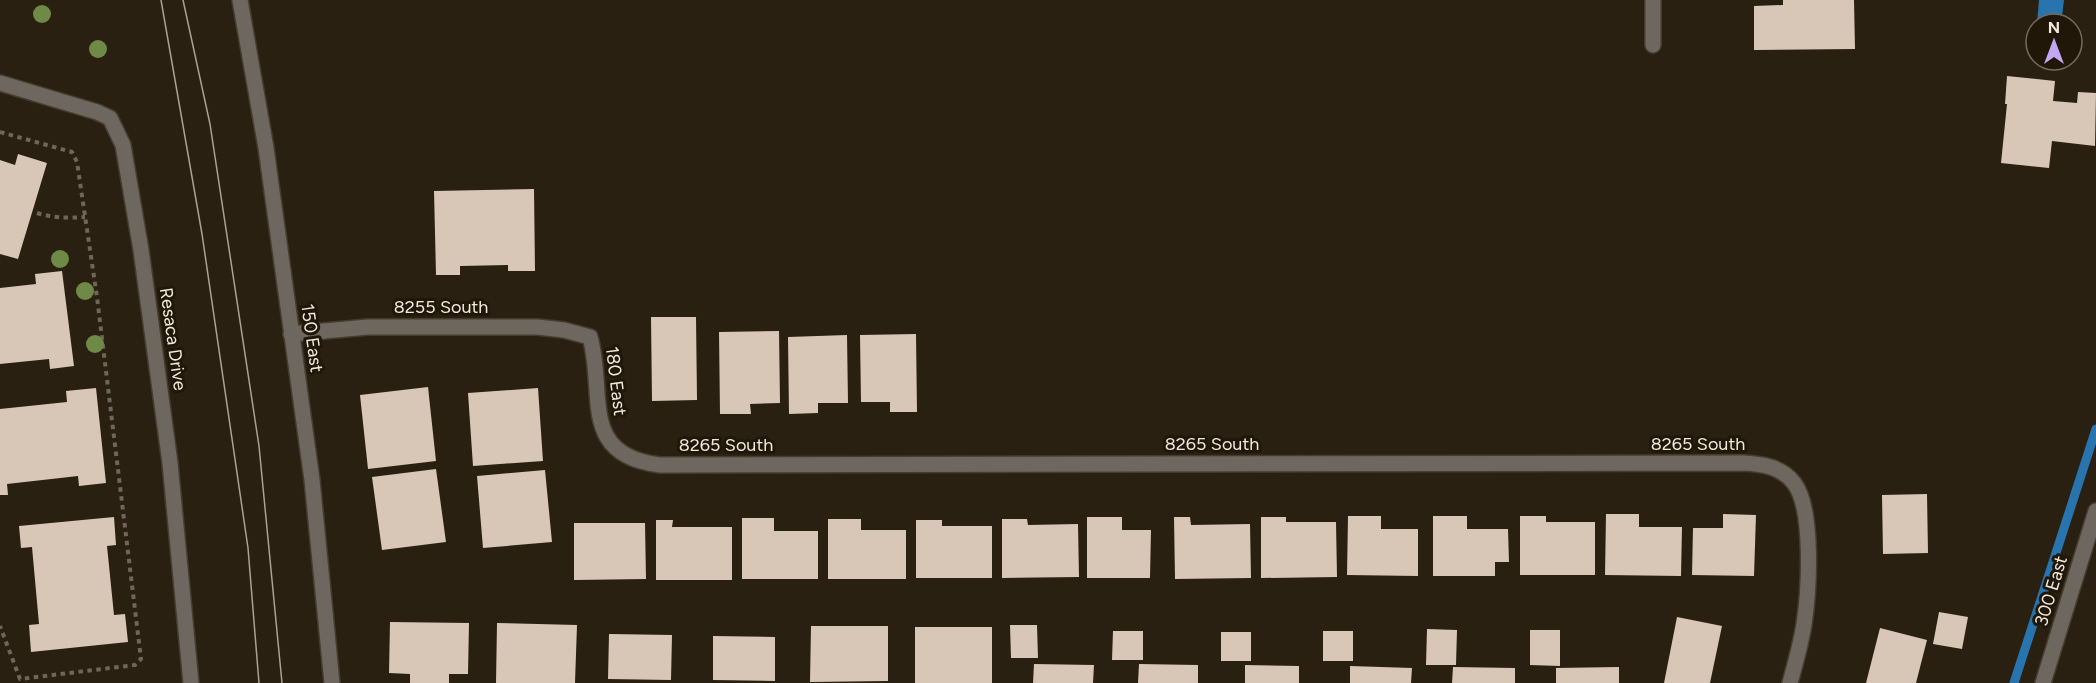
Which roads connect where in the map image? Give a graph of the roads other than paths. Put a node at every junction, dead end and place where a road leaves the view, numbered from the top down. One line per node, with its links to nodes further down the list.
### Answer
1 (240, 0): 5 (street, 150 East)
2 (1653, 0): 3 (street)
3 (1653, 45)
4 (0, 84): 9 (street, Resaca Drive)
5 (291, 334): 6 (street, 8255 South); 10 (street, 150 East)
6 (590, 337): 7 (street, 180 East)
7 (626, 457): 11 (street, 8265 South)
8 (2096, 511): 12 (street, 300 East)
9 (191, 683)
10 (332, 683)
11 (1790, 683)
12 (2043, 683)

